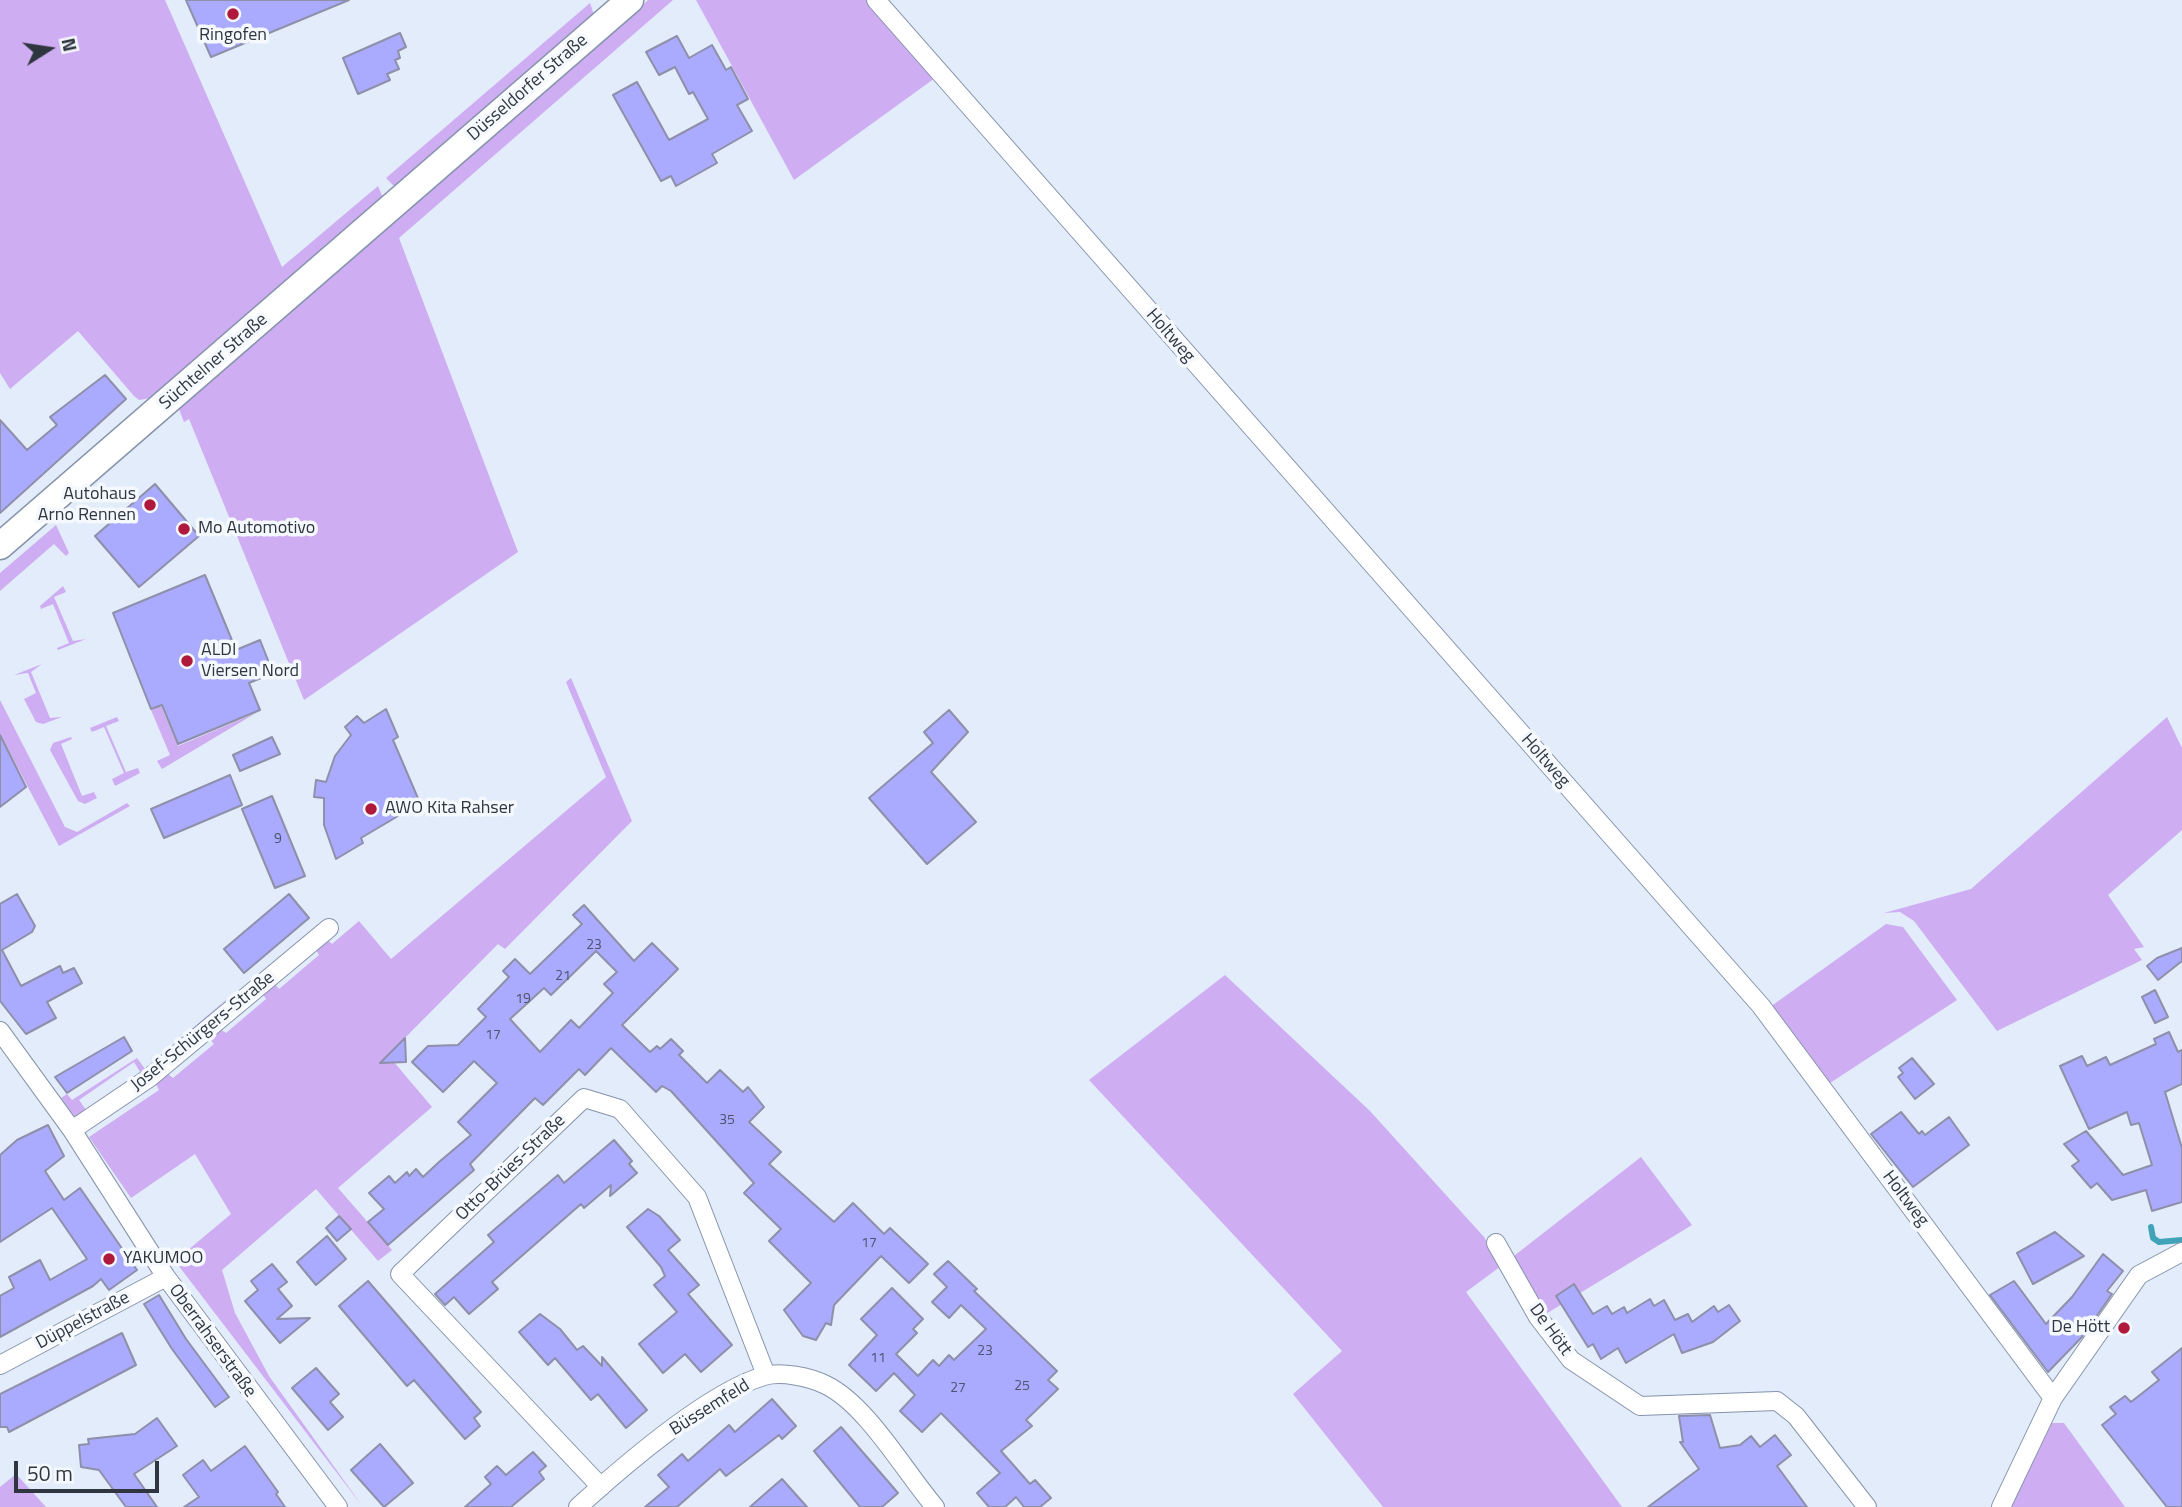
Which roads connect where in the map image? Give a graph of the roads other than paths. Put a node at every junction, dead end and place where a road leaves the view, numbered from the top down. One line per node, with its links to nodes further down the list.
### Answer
1 (630, 0): 3 (main road, Düsseldorfer Straße)
2 (876, 0): 13 (street, Holtweg)
3 (427, 177): 4 (main road, Süchtelner Straße)
4 (0, 545)
5 (329, 928): 7 (street, Josef-Schürgers-Straße)
6 (0, 1031): 7 (street, Oberrahserstraße)
7 (72, 1130): 10 (street, Oberrahserstraße)
8 (1496, 1243): 18 (street, De Hött)
9 (2182, 1252): 13 (street)
10 (166, 1277): 11 (street, Düppelstraße); 15 (street, Oberrahserstraße)
11 (0, 1365)
12 (766, 1375): 14 (street, Büssemfeld); 14 (street, Otto-Brües-Straße); 17 (street, Büssemfeld)
13 (2053, 1398): 19 (street)
14 (601, 1487): 16 (street, Büssemfeld)
15 (338, 1507)
16 (578, 1507)
17 (935, 1507)
18 (1867, 1507)
19 (2001, 1507)

